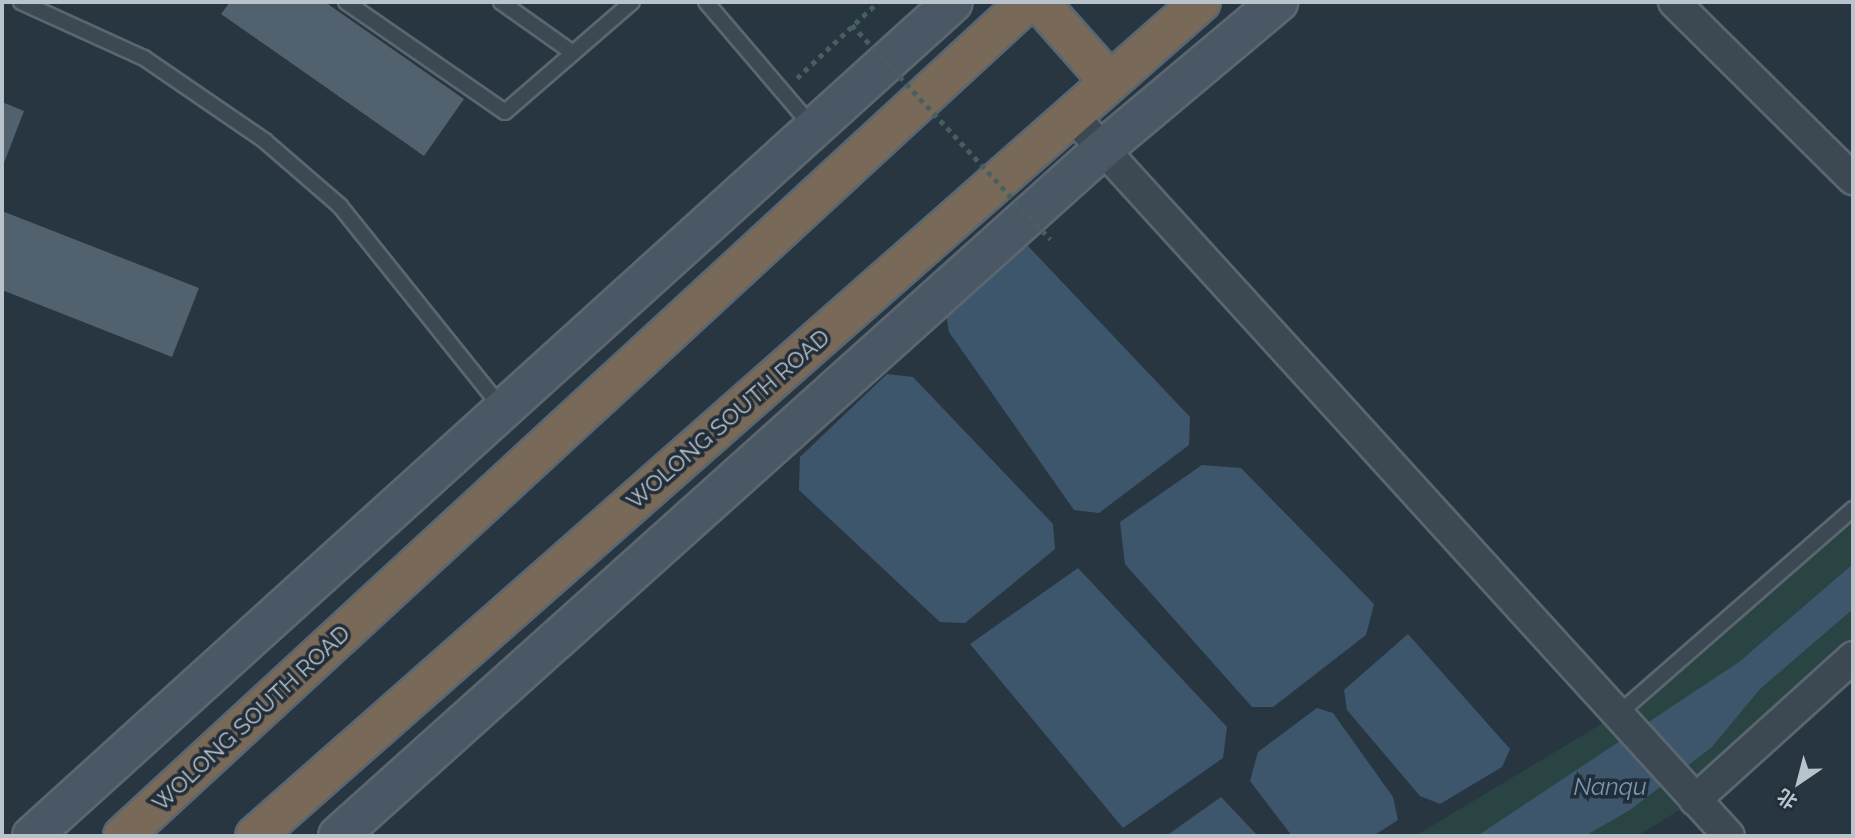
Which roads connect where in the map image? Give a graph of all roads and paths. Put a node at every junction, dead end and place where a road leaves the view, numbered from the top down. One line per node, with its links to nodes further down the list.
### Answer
1 (21, 2): 22 (lane)
2 (346, 2): 14 (lane)
3 (501, 2): 14 (lane)
4 (632, 2): 14 (lane)
5 (706, 2): 18 (lane)
6 (878, 2): 13 (path)
7 (953, 2): 18 (street)
8 (1027, 2): 28 (highway, WOLONG SOUTH ROAD)
9 (1039, 2): 16 (highway)
10 (1201, 2): 16 (highway, WOLONG SOUTH ROAD)
11 (1278, 2): 19 (street)
12 (1674, 2): 20 (street)
13 (852, 25): 15 (path); 21 (path, bridge)
14 (573, 53)
15 (800, 76)
16 (1110, 82): 17 (highway, WOLONG SOUTH ROAD)
17 (1072, 115): 19 (street); 29 (highway, WOLONG SOUTH ROAD)
18 (814, 128): 22 (street)
19 (1104, 149): 25 (street); 30 (street)
20 (1853, 180)
21 (1049, 239)
22 (503, 409): 27 (street)
23 (1853, 509): 25 (lane)
24 (1853, 657): 26 (street)
25 (1618, 714): 26 (street)
26 (1695, 800): 31 (street)
27 (32, 836)
28 (123, 836)
29 (255, 836)
30 (338, 836)
31 (1729, 836)

